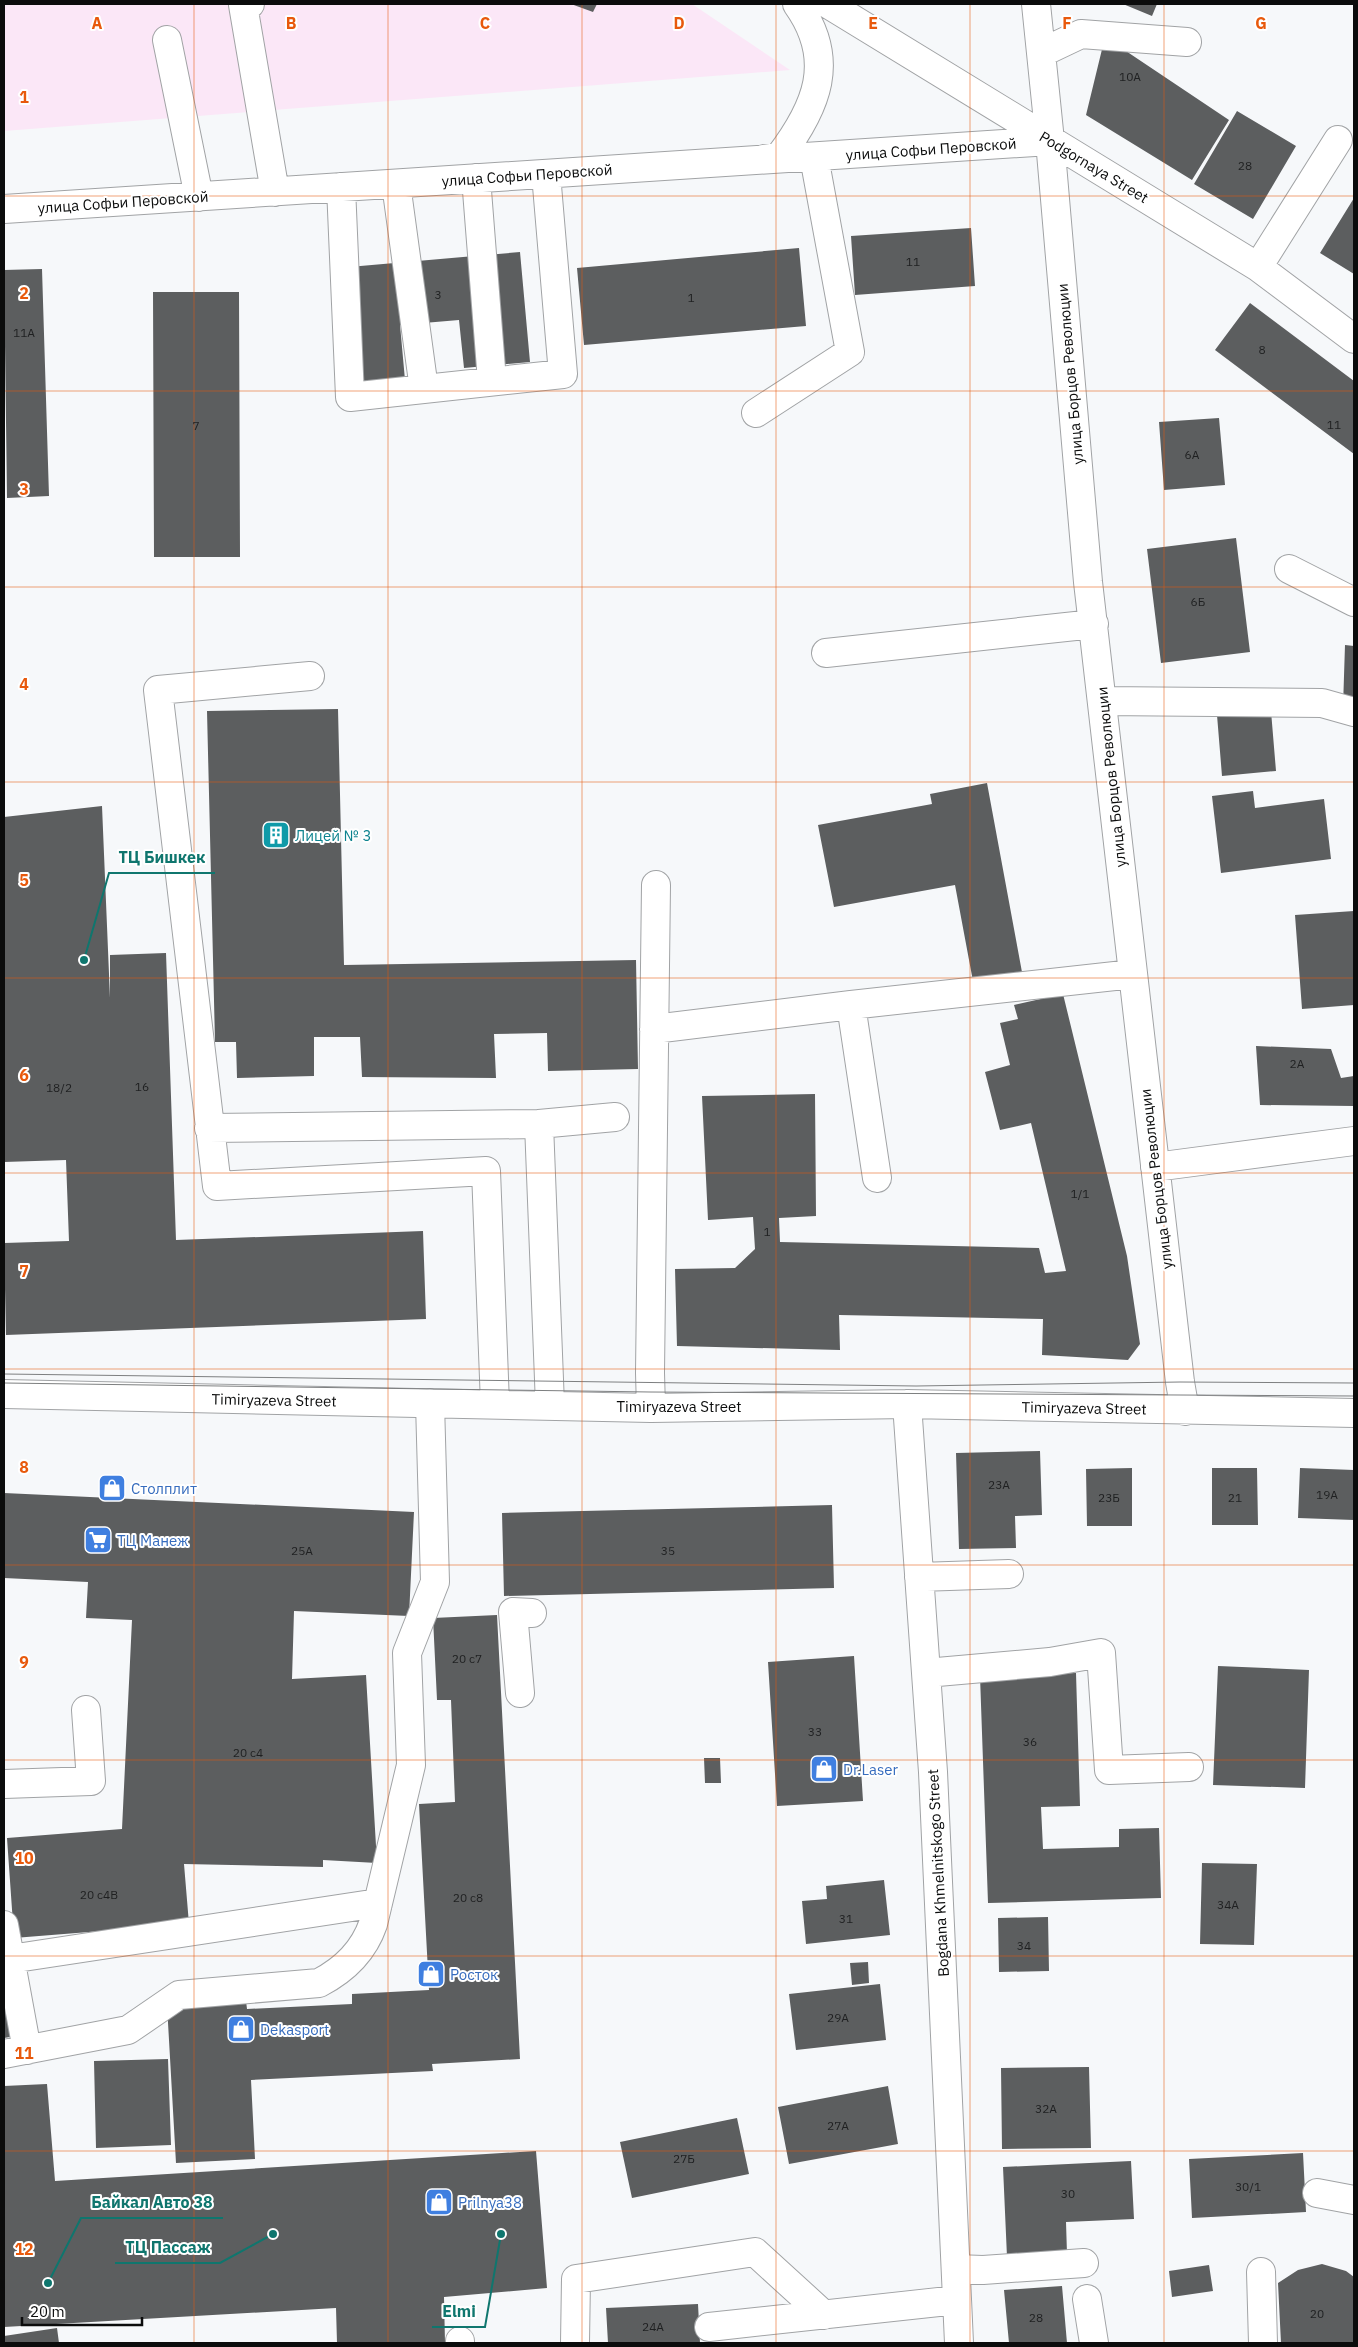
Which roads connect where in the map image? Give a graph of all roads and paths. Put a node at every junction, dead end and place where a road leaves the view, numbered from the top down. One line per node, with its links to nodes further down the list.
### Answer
1 (250, 4): 16 (street)
2 (797, 4): 11 (street)
3 (828, 4): 9 (street, Podgornaya Street)
4 (1036, 4): 7 (street, улица Борцов Революции)
5 (167, 40): 17 (street)
6 (1187, 42): 7 (street)
7 (1041, 53): 9 (street, улица Борцов Революции)
8 (1338, 140): 19 (street)
9 (1050, 141): 10 (street, улица Софьи Перовской); 19 (street, Podgornaya Street); 26 (street, улица Борцов Революции)
10 (814, 157): 11 (street, улица Софьи Перовской); 23 (street)
11 (760, 160): 12 (street, улица Софьи Перовской)
12 (546, 174): 13 (street, улица Софьи Перовской); 21 (street)
13 (476, 178): 14 (street, улица Софьи Перовской); 21 (street)
14 (396, 184): 15 (street, улица Софьи Перовской); 22 (street)
15 (340, 188): 16 (street, улица Софьи Перовской); 22 (street)
16 (275, 192): 17 (street, улица Софьи Перовской)
17 (199, 197): 18 (street, улица Софьи Перовской)
18 (4, 209)
19 (1258, 267): 20 (street, Podgornaya Street)
20 (1354, 339)
21 (492, 381): 22 (street)
22 (424, 389)
23 (756, 412)
24 (1288, 569): 25 (street)
25 (1354, 602)
26 (1094, 624): 27 (street); 29 (street, улица Борцов Революции)
27 (826, 653)
28 (310, 676): 37 (street)
29 (1102, 701): 30 (street); 32 (street, улица Борцов Революции)
30 (1354, 712)
31 (656, 885): 34 (street)
32 (1133, 974): 33 (street); 39 (street, улица Борцов Революции)
33 (851, 1005): 34 (street); 40 (street)
34 (654, 1029): 46 (street)
35 (615, 1117): 36 (street)
36 (539, 1124): 37 (street); 45 (street)
37 (209, 1128): 43 (street)
38 (1354, 1141): 39 (street)
39 (1155, 1167): 47 (street, улица Борцов Революции)
40 (877, 1178)
41 (4, 1394): 42 (street, Timiryazeva Street)
42 (430, 1403): 43 (street, Timiryazeva Street); 57 (street)
43 (495, 1404): 45 (street, Timiryazeva Street)
44 (907, 1404): 46 (street, Timiryazeva Street); 47 (street, Timiryazeva Street); 50 (street, Bogdana Khmelnitskogo Street)
45 (550, 1405): 46 (street, Timiryazeva Street)
46 (651, 1408)
47 (1185, 1411): 48 (street, Timiryazeva Street)
48 (1354, 1412)
49 (1009, 1574): 50 (street)
50 (919, 1577): 52 (street, Bogdana Khmelnitskogo Street)
51 (532, 1613): 53 (street)
52 (926, 1673): 55 (street); 64 (street, Bogdana Khmelnitskogo Street)
53 (520, 1693)
54 (86, 1710): 56 (street)
55 (1189, 1767)
56 (4, 1784)
57 (378, 1903): 59 (street); 60 (street)
58 (4, 1925): 59 (street)
59 (10, 1959): 60 (street)
60 (15, 2052)
61 (1317, 2193): 62 (street)
62 (1354, 2200)
63 (1084, 2262): 64 (street)
64 (956, 2269): 67 (street, Bogdana Khmelnitskogo Street)
65 (1261, 2272): 73 (street)
66 (1087, 2299): 72 (street)
67 (957, 2300): 68 (street); 71 (street, Bogdana Khmelnitskogo Street)
68 (824, 2315): 69 (street); 70 (street)
69 (709, 2328)
70 (575, 2343)
71 (959, 2343)
72 (1094, 2343)
73 (1263, 2343)

